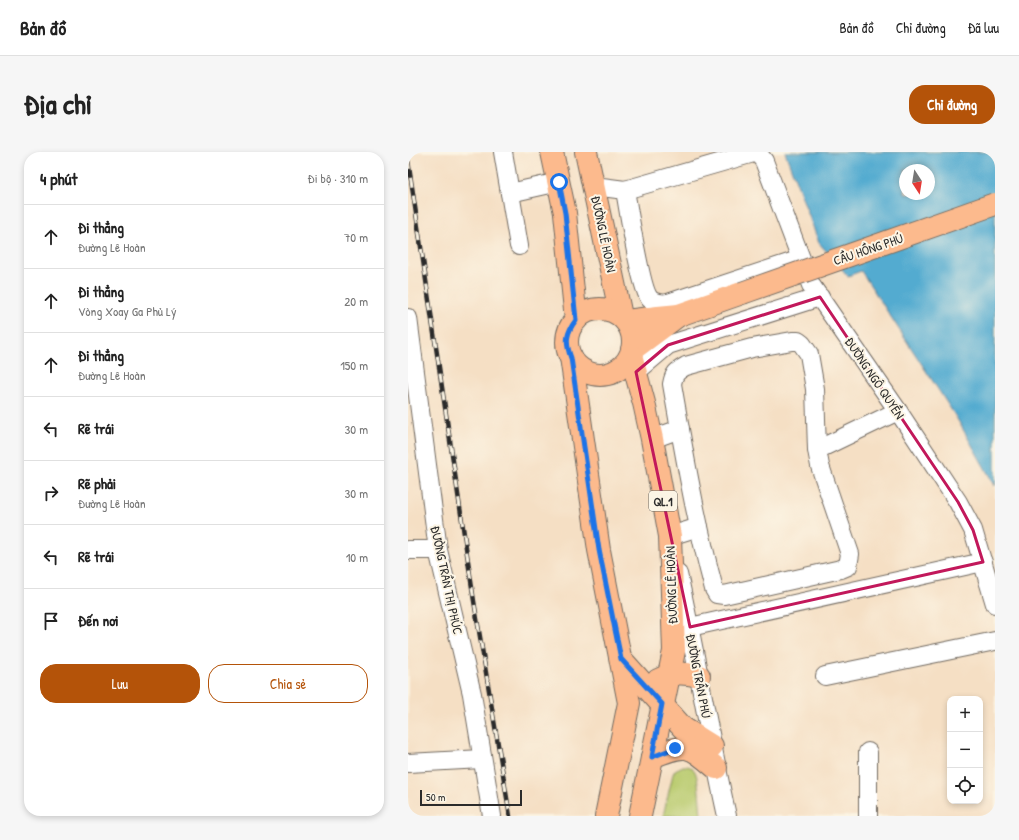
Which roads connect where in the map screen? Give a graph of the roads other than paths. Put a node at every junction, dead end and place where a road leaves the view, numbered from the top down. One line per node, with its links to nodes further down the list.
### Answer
1 (504, 152): 7 (street)
2 (757, 152): 6 (street); 10 (street, ĐƯỜNG NGÔ QUYỀN)
3 (587, 158): 4 (main road); 5 (main road, ĐƯỜNG LÊ HOÀN)
4 (556, 168): 7 (street); 15 (main road)
5 (594, 186): 6 (street); 14 (main road, ĐƯỜNG LÊ HOÀN)
6 (625, 190): 10 (street)
7 (510, 192): 9 (street)
8 (995, 204): 12 (main road, CẦU HỒNG PHÚ, bridge)
9 (519, 246)
10 (801, 259): 11 (street, ĐƯỜNG NGÔ QUYỀN)
11 (820, 297): 16 (street); 21 (street, ĐƯỜNG NGÔ QUYỀN)
12 (679, 315): 14 (main road); 20 (main road)
13 (408, 318): 18 (street, ĐƯỜNG TRẦN THỊ PHÚC)
14 (624, 319): 15 (main road); 20 (main road)
15 (576, 320): 19 (main road)
16 (743, 323): 17 (street); 20 (street)
17 (752, 348): 22 (street); 24 (street)
18 (411, 354): 28 (street, ĐƯỜNG TRẦN THỊ PHÚC)
19 (571, 358): 20 (main road); 33 (main road)
20 (633, 359): 23 (main road, ĐƯỜNG LÊ HOÀN / QL.1)
21 (898, 411): 24 (street); 29 (street, ĐƯỜNG NGÔ QUYỀN)
22 (680, 429): 23 (street); 25 (street)
23 (652, 439): 26 (main road, ĐƯỜNG LÊ HOÀN / QL.1)
24 (817, 450): 25 (street)
25 (699, 527): 26 (street)
26 (670, 536): 31 (street, ĐƯỜNG TRẦN PHÚ); 34 (main road, ĐƯỜNG LÊ HOÀN / QL.1)
27 (408, 550): 28 (street)
28 (438, 550): 43 (street, ĐƯỜNG TRẦN THỊ PHÚC)
29 (984, 562): 30 (street, ĐƯỜNG NGÔ QUYỀN); 31 (street)
30 (995, 604)
31 (690, 627): 35 (street, ĐƯỜNG TRẦN PHÚ)
32 (995, 641): 36 (street)
33 (621, 659): 37 (main road); 38 (main road)
34 (670, 674): 35 (main road); 37 (main road); 39 (main road, ĐƯỜNG LÊ HOÀN / QL.1)
35 (699, 676): 40 (street, ĐƯỜNG TRẦN PHÚ)
36 (826, 676)
37 (645, 686): 38 (main road); 39 (main road)
38 (629, 703): 47 (main road)
39 (662, 704): 40 (main road); 42 (main road, ĐƯỜNG LÊ HOÀN / QL.1)
40 (712, 746): 45 (street, ĐƯỜNG TRẦN PHÚ)
41 (868, 752): 50 (street)
42 (652, 757): 45 (main road); 48 (main road, ĐƯỜNG LÊ HOÀN / QL.1)
43 (482, 759): 44 (street); 46 (street, ĐƯỜNG TRẦN THỊ PHÚC)
44 (408, 763)
45 (716, 768): 49 (street, ĐƯỜNG TRẦN PHÚ)
46 (492, 816)
47 (606, 816)
48 (640, 816)
49 (728, 816)
50 (868, 816)

